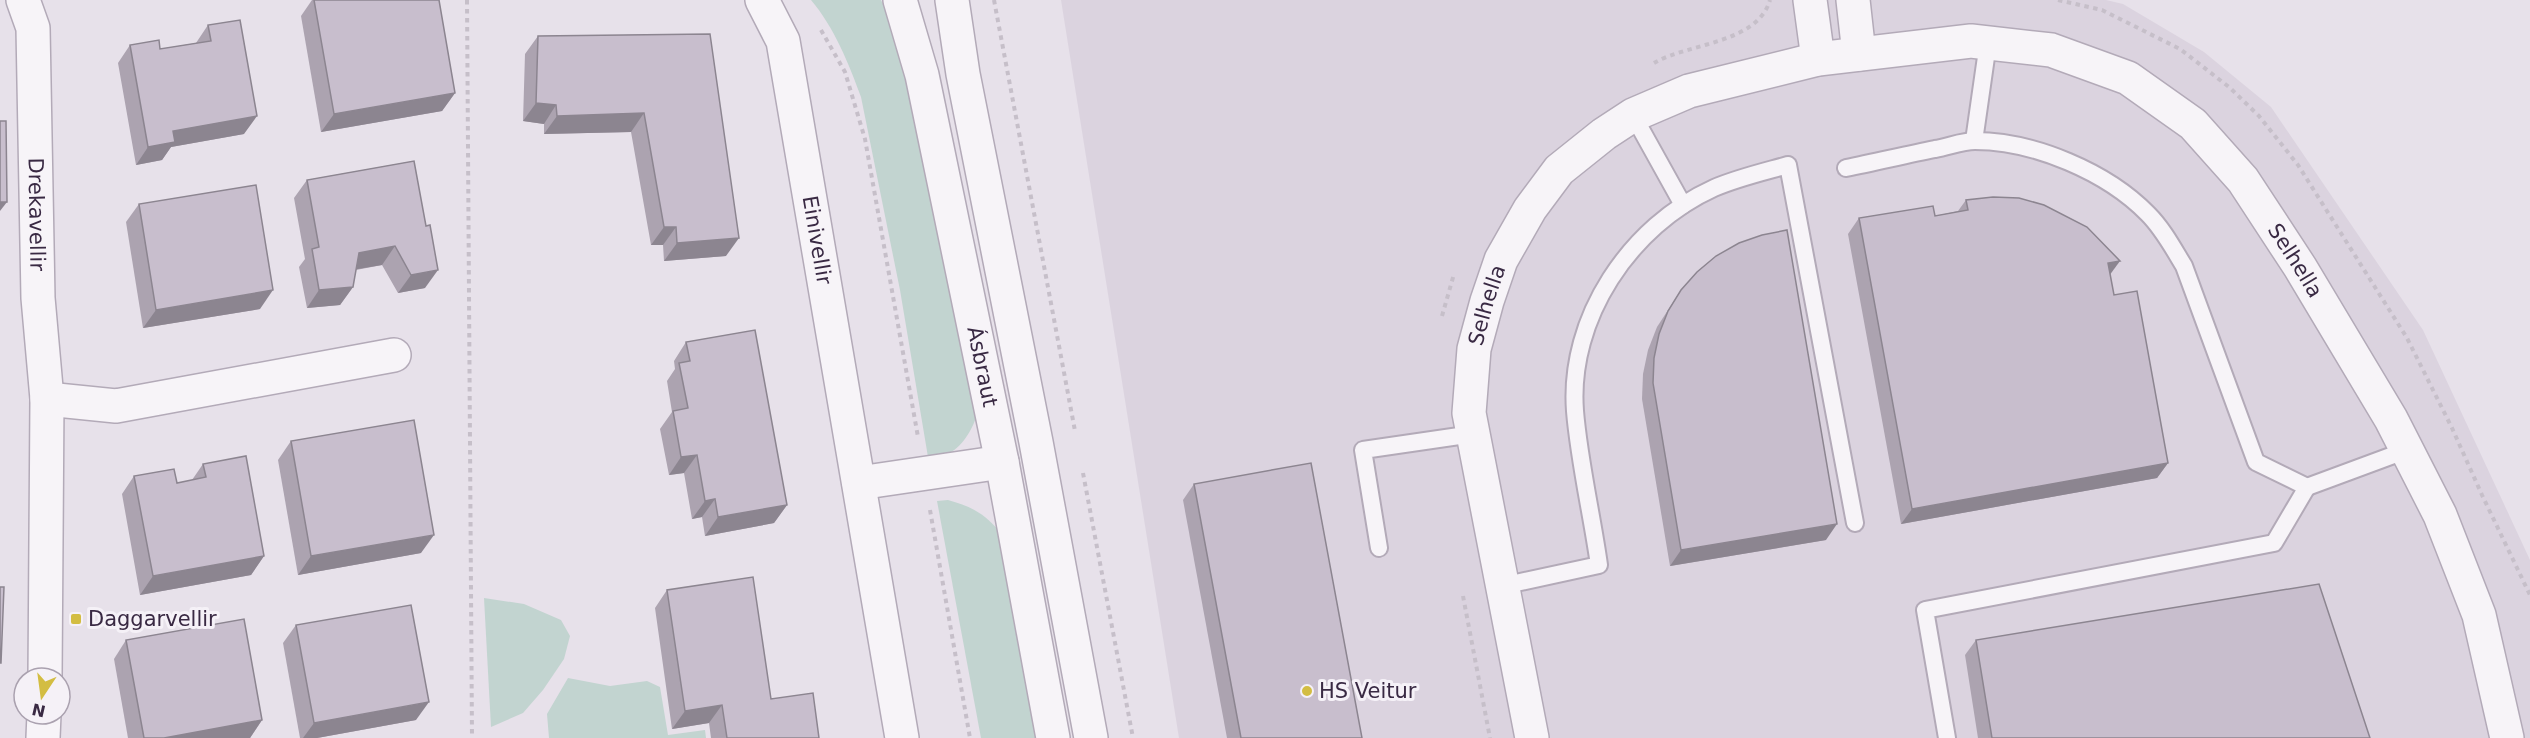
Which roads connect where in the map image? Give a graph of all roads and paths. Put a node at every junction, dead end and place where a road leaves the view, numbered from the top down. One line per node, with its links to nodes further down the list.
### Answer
1 (467, 0): 31 (path)
2 (762, 0): 25 (street, Einivellir)
3 (900, 0): 22 (street, Ásbraut)
4 (952, 0): 35 (street, Ásbraut)
5 (994, 0): 19 (path)
6 (1810, 0): 12 (street)
7 (1853, 0): 11 (street)
8 (33, 9): 18 (street, Drekavellir)
9 (816, 23): 24 (path)
10 (1989, 43): 11 (street, Selhella); 14 (lane); 21 (street, Selhella)
11 (1859, 54): 12 (street, Selhella)
12 (1818, 59): 13 (street, Selhella)
13 (1634, 115): 16 (lane); 20 (street, Selhella)
14 (1974, 141): 15 (lane); 26 (lane)
15 (1846, 168)
16 (1683, 205): 27 (lane); 29 (lane)
17 (394, 355): 18 (street)
18 (47, 399): 30 (street, Drekavellir)
19 (1075, 433)
20 (1473, 434): 28 (lane); 29 (street, Selhella)
21 (2407, 450): 26 (lane); 39 (street, Selhella)
22 (1002, 462): 24 (street); 34 (street, Ásbraut)
23 (1082, 468): 36 (path)
24 (924, 474): 25 (street); 33 (path)
25 (859, 483): 32 (street, Einivellir)
26 (2307, 487): 38 (lane)
27 (1855, 523)
28 (1379, 548)
29 (1502, 586): 37 (street, Selhella)
30 (45, 666)
31 (472, 738)
32 (902, 738)
33 (970, 738)
34 (1053, 738)
35 (1090, 738)
36 (1133, 738)
37 (1532, 738)
38 (1947, 738)
39 (2507, 738)

